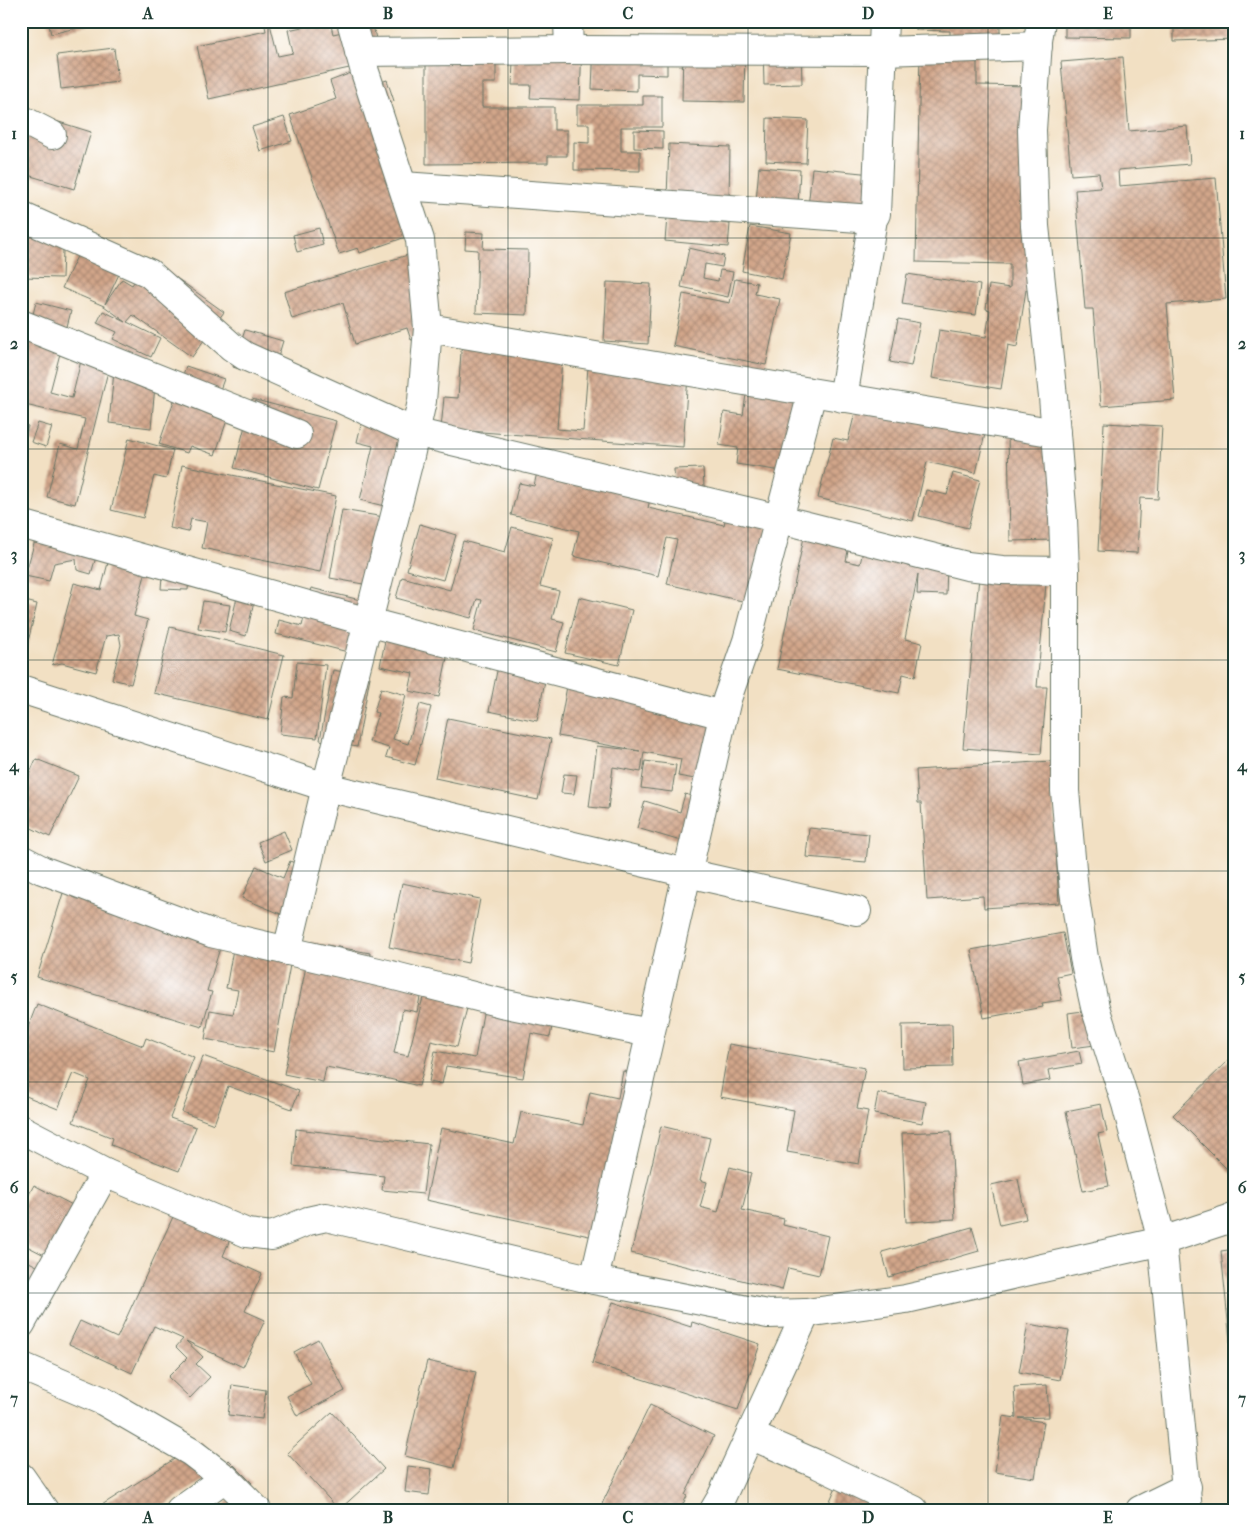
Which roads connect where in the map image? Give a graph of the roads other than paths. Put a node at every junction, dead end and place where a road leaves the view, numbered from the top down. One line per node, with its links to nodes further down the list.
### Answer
1 (350, 21): 7 (street)
2 (568, 21): 5 (street)
3 (884, 21): 6 (street)
4 (1040, 34): 6 (street); 18 (street)
5 (569, 50): 6 (street); 7 (street)
6 (882, 51): 12 (street)
7 (359, 52): 10 (street)
8 (22, 113): 9 (street)
9 (52, 135)
10 (403, 186): 12 (street); 14 (street)
11 (21, 216): 17 (street)
12 (873, 219): 16 (street)
13 (21, 324): 19 (street)
14 (428, 328): 15 (street); 17 (street)
15 (812, 393): 16 (street); 20 (street)
16 (843, 398): 18 (street)
17 (414, 432): 20 (street); 23 (street)
18 (1056, 433): 22 (street)
19 (297, 434)
20 (780, 519): 22 (street); 25 (street)
21 (21, 524): 23 (street)
22 (1064, 571): 35 (street)
23 (368, 622): 25 (street); 26 (street)
24 (21, 689): 26 (street)
25 (723, 715): 28 (street)
26 (326, 787): 28 (street); 30 (street)
27 (21, 859): 30 (street)
28 (687, 873): 29 (street); 31 (street)
29 (857, 911)
30 (287, 951): 31 (street)
31 (650, 1034): 36 (street)
32 (21, 1129): 33 (street)
33 (105, 1173): 36 (street); 38 (street)
34 (1235, 1217): 35 (street)
35 (1162, 1241): 37 (street); 43 (street)
36 (594, 1280): 37 (street)
37 (806, 1314): 40 (street)
38 (21, 1324)
39 (21, 1366): 42 (street)
40 (750, 1435): 47 (street); 48 (street)
41 (21, 1478): 44 (street)
42 (225, 1478): 45 (street); 46 (street)
43 (1187, 1499): 49 (street)
44 (44, 1510)
45 (180, 1510)
46 (257, 1510)
47 (714, 1510)
48 (914, 1510)
49 (1140, 1510)

